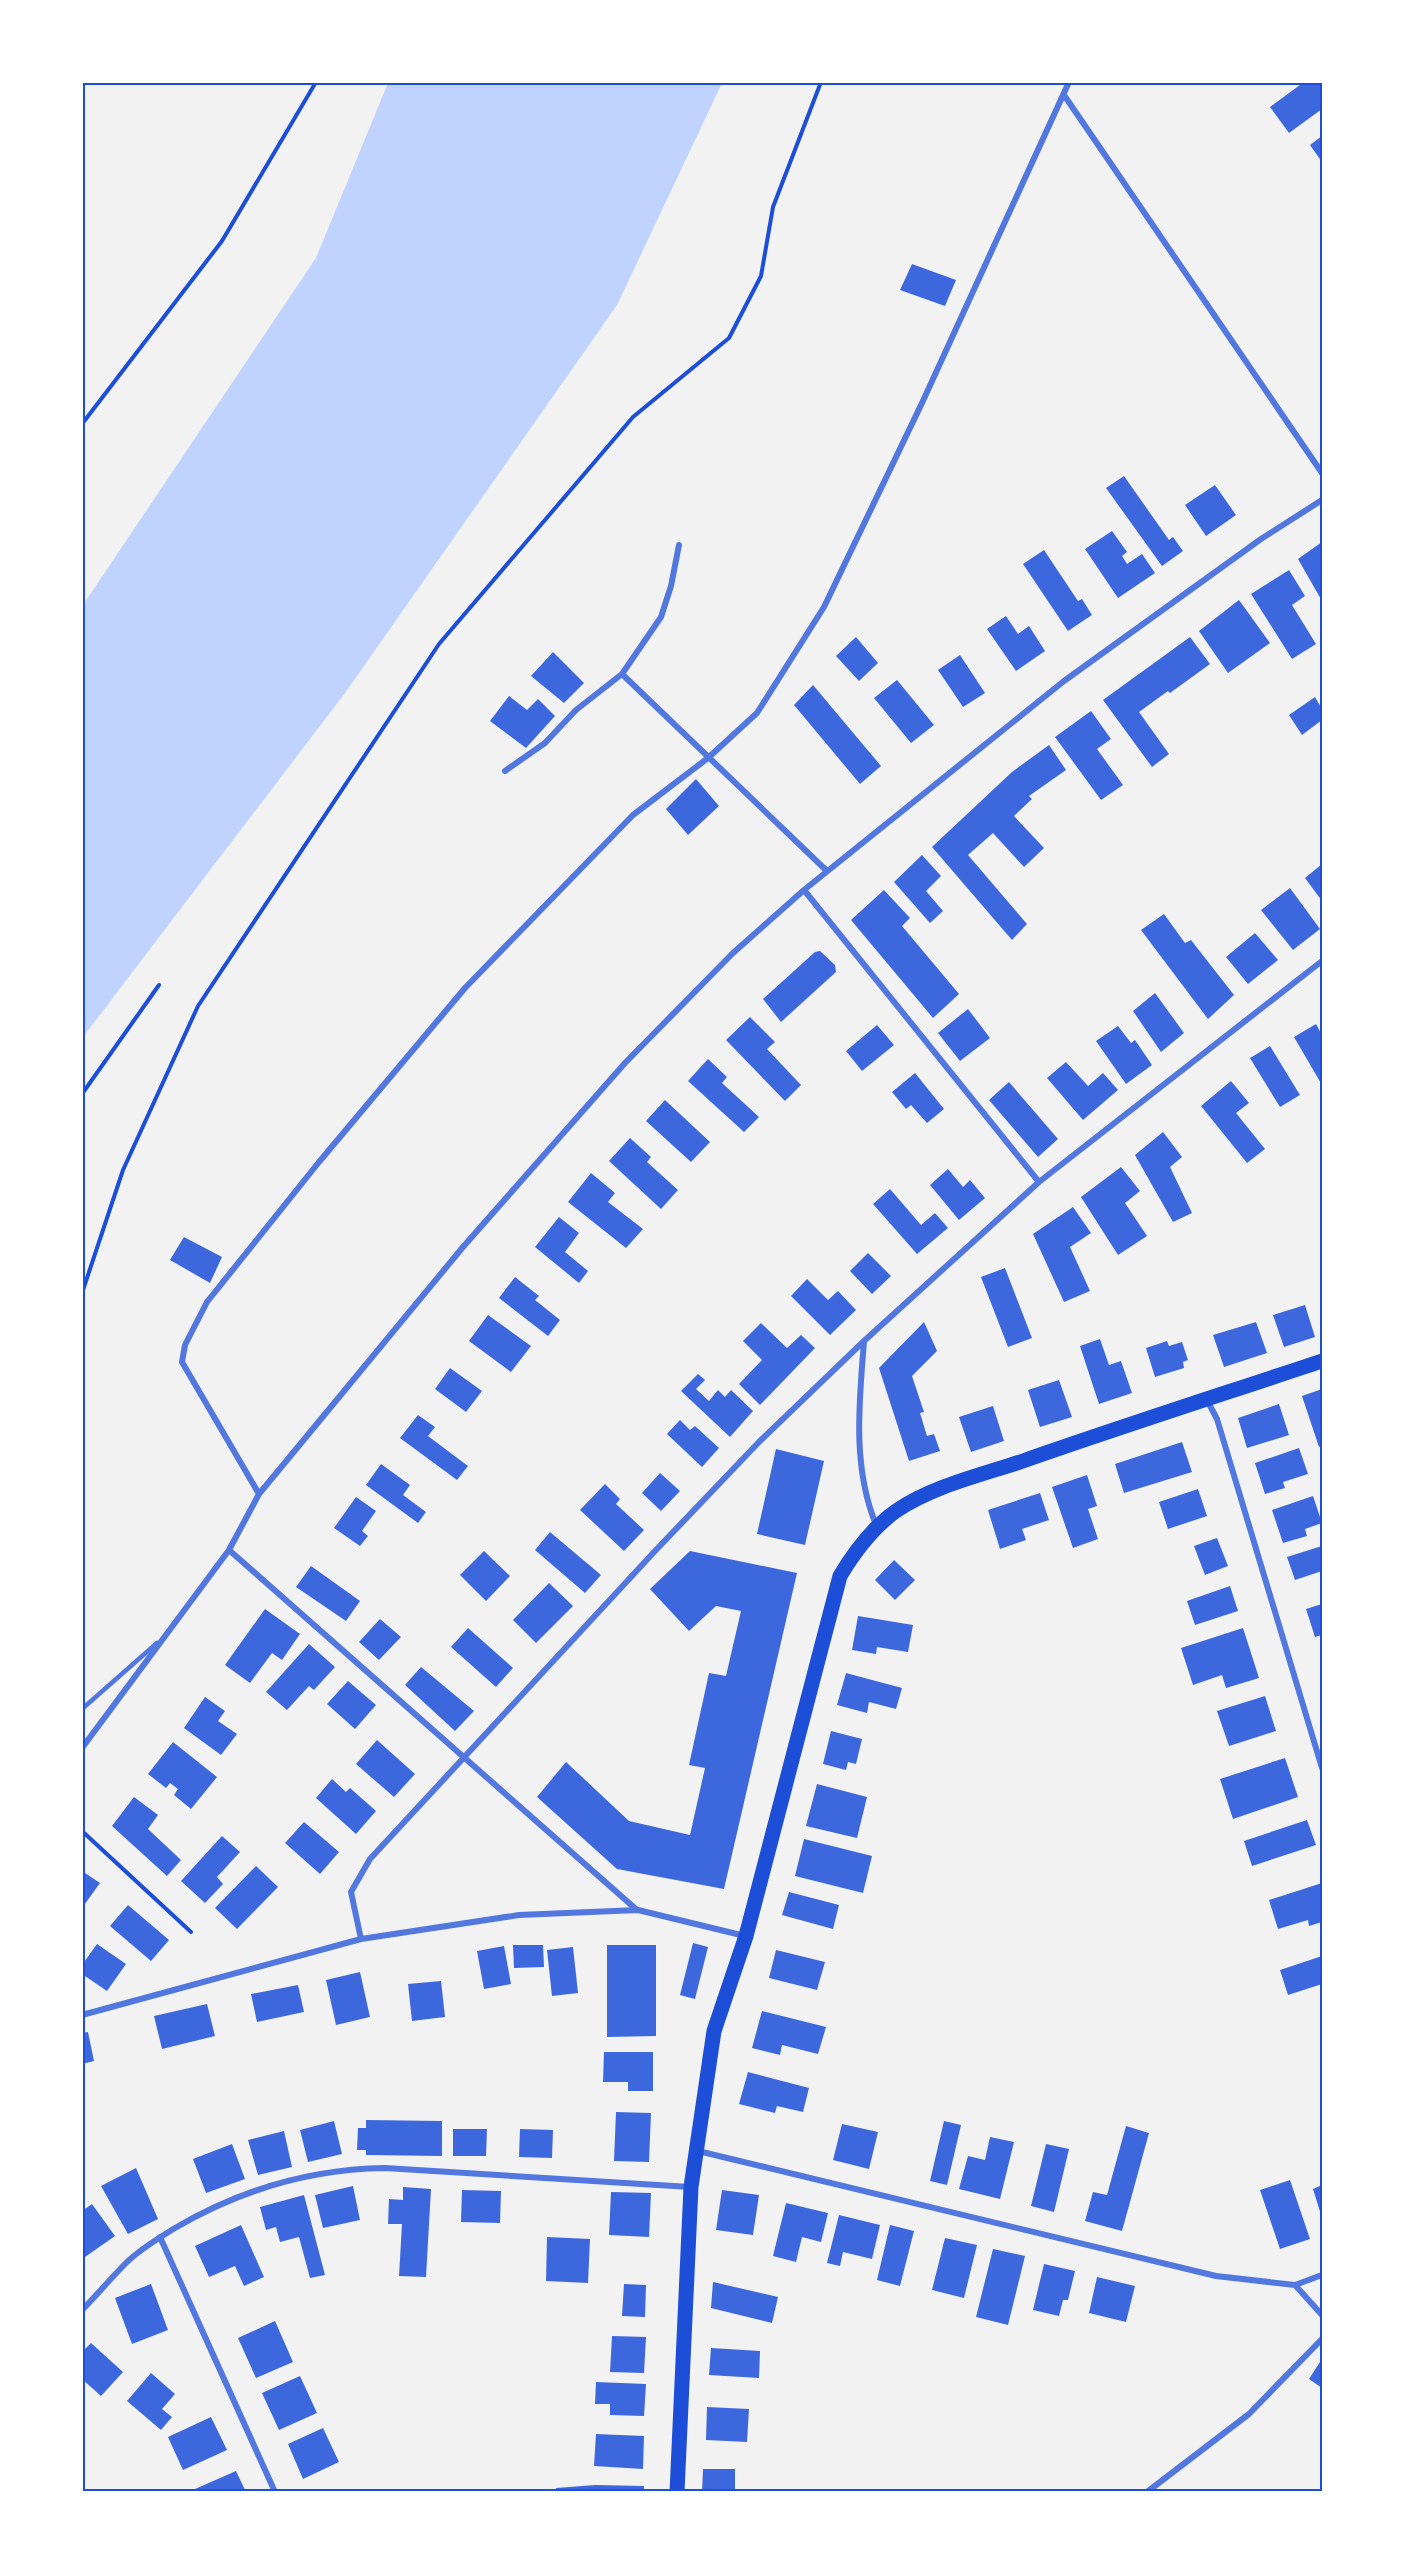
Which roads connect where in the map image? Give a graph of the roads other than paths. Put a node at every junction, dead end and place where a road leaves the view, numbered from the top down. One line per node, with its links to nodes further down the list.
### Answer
1 (1069, 82): 2 (street)
2 (1064, 95): 3 (street); 7 (street)
3 (1323, 473)
4 (1323, 500): 9 (street)
5 (679, 545): 6 (street)
6 (622, 674): 7 (street); 8 (street)
7 (708, 758): 9 (street); 16 (street)
8 (505, 771)
9 (827, 871): 10 (street)
10 (804, 890): 12 (street); 16 (street)
11 (1323, 962): 12 (street)
12 (1039, 1182): 13 (street)
13 (864, 1341): 17 (street); 22 (street)
14 (1323, 1361): 15 (main road)
15 (1206, 1400): 17 (main road); 23 (street)
16 (259, 1494): 18 (street)
17 (877, 1527): 25 (main road)
18 (229, 1550): 19 (street); 22 (street)
19 (162, 1639): 20 (lane); 21 (street)
20 (82, 1709)
21 (82, 1748)
22 (464, 1759): 24 (street); 26 (street)
23 (1323, 1768)
24 (638, 1910): 25 (street); 26 (street)
25 (746, 1936): 28 (main road)
26 (361, 1939): 27 (street)
27 (82, 2015)
28 (696, 2151): 29 (main road); 32 (street)
29 (691, 2187): 30 (street); 37 (main road)
30 (160, 2237): 33 (street); 36 (street)
31 (1323, 2275): 32 (street)
32 (1295, 2285): 34 (street)
33 (82, 2310)
34 (1323, 2315)
35 (1323, 2339): 38 (street)
36 (275, 2492)
37 (677, 2492)
38 (1147, 2492)

